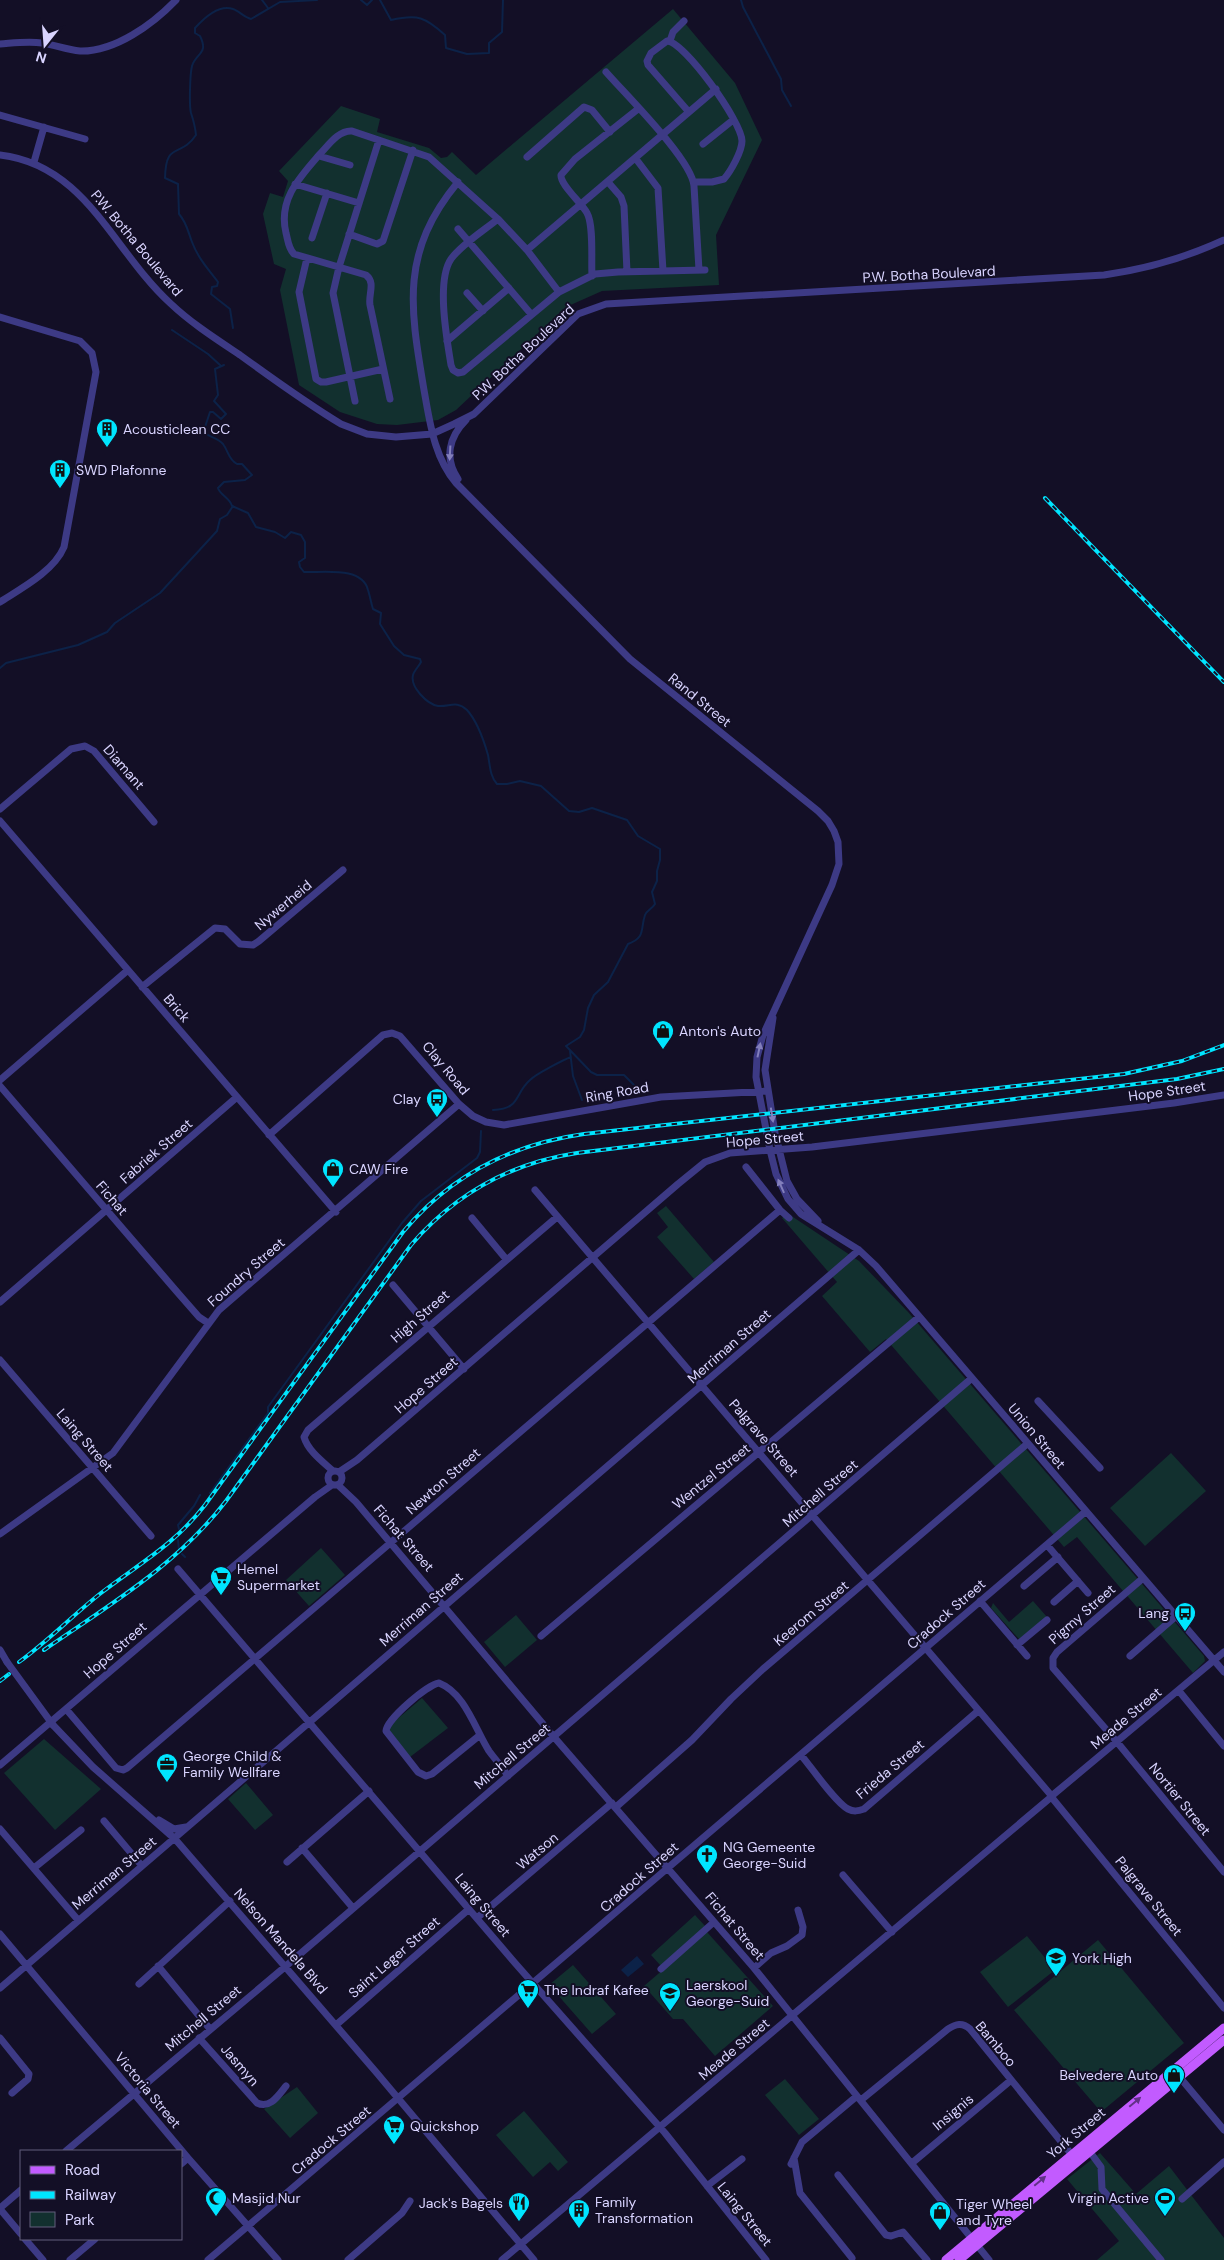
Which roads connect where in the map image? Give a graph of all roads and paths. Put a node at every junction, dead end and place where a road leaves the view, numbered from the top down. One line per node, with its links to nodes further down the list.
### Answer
1 (176, 0): 4 (street)
2 (684, 21): 3 (street)
3 (670, 41): 6 (street); 8 (street)
4 (0, 44)
5 (606, 72): 7 (street)
6 (716, 89): 8 (street); 10 (street)
7 (638, 109): 12 (street); 13 (street)
8 (688, 111): 13 (street)
9 (0, 115): 11 (street)
10 (733, 120): 16 (street); 26 (street)
11 (44, 127): 14 (street); 22 (street)
12 (610, 132): 20 (street); 30 (street)
13 (663, 136): 21 (street); 26 (street)
14 (85, 139)
15 (379, 140): 17 (street); 19 (street); 29 (street)
16 (703, 144)
17 (413, 150): 24 (street); 33 (street)
18 (0, 155): 22 (street, P.W. Botha Boulevard)
19 (319, 156): 23 (street); 27 (street)
20 (527, 157)
21 (636, 160): 25 (street); 40 (street)
22 (34, 162): 55 (street, P.W. Botha Boulevard)
23 (350, 165)
24 (458, 182): 31 (street); 55 (street, Rand Street)
25 (608, 182): 30 (street); 41 (street)
26 (694, 182): 40 (street)
27 (294, 184): 28 (street); 38 (street)
28 (327, 193): 29 (street); 34 (street)
29 (359, 202): 33 (street)
30 (581, 204): 37 (street); 42 (street)
31 (498, 219): 36 (street); 37 (street)
32 (458, 229): 36 (street)
33 (349, 234): 39 (street)
34 (312, 238)
35 (1224, 240): 54 (street, P.W. Botha Boulevard)
36 (470, 242): 43 (street); 49 (street)
37 (527, 250): 44 (street)
38 (307, 258): 39 (street); 51 (street)
39 (339, 267): 50 (street); 51 (street)
40 (664, 271): 41 (street)
41 (628, 272): 42 (street)
42 (592, 276): 44 (street)
43 (509, 288): 46 (street); 47 (street)
44 (559, 292): 47 (street)
45 (467, 293): 46 (street)
46 (483, 310): 49 (street)
47 (531, 314): 49 (street)
48 (0, 317): 57 (street)
49 (447, 341)
50 (383, 369): 51 (street); 52 (street)
51 (350, 376): 53 (street)
52 (390, 399)
53 (355, 402)
54 (470, 415): 55 (street, P.W. Botha Boulevard); 56 (street, one-way to 56)
55 (432, 434): 56 (street, Rand Street)
56 (467, 492): 64 (street, Rand Street)
57 (0, 602)
58 (0, 809): 60 (street, Diamant)
59 (0, 821): 62 (street, Brick)
60 (154, 822)
61 (343, 870): 63 (street, Nywerheid)
62 (128, 970): 63 (street, Brick); 65 (street)
63 (142, 987): 70 (street, Brick)
64 (774, 1011): 67 (street, Rand Street); 68 (street, Rand Street, one-way to 64)
65 (0, 1080)
66 (0, 1086): 79 (street, Fichat)
67 (768, 1091): 68 (street, Ring Road); 75 (street, Union Street, one-way to 75)
68 (758, 1092): 72 (street, Ring Road); 74 (street, Union Street)
69 (1224, 1095): 75 (street, Hope Street)
70 (237, 1097): 73 (street, Brick); 79 (street, Fabriek Street)
71 (459, 1104): 72 (street, Clay Road); 73 (street, Clay Road); 80 (street, Foundry Street)
72 (473, 1116)
73 (269, 1135): 80 (street, Brick)
74 (770, 1150): 75 (street, Hope Street); 84 (street, Union Street, one-way to 74); 86 (street, Hope Street)
75 (779, 1150): 84 (street, Union Street)
76 (746, 1167): 78 (street)
77 (535, 1190): 81 (street, Palgrave Street)
78 (780, 1210): 83 (street); 91 (street, Newton Street)
79 (107, 1211): 89 (street, Fabriek Street); 92 (street, Fichat)
80 (336, 1212): 92 (street, Foundry Street)
81 (557, 1217): 86 (street, Palgrave Street); 87 (street, High Street)
82 (472, 1218): 87 (street)
83 (789, 1218)
84 (821, 1225): 85 (street, Union Street)
85 (859, 1250): 90 (street, Union Street); 97 (street, Merriman Street)
86 (594, 1258): 91 (street, Palgrave Street); 95 (street, Hope Street)
87 (506, 1260): 93 (street, High Street)
88 (393, 1286): 93 (street)
89 (0, 1302)
90 (919, 1317): 96 (street, Union Street); 101 (street, Wentzel Street)
91 (648, 1322): 97 (street, Palgrave Street); 109 (street, Newton Street)
92 (208, 1323): 102 (street, Foundry Street)
93 (428, 1326): 95 (street); 99 (street, High Street)
94 (0, 1360): 102 (street, Laing Street)
95 (464, 1368): 104 (street, Hope Street)
96 (972, 1378): 100 (street, Union Street); 106 (street, Mitchell Street)
97 (702, 1385): 101 (street, Palgrave Street); 121 (street, Merriman Street)
98 (1038, 1401): 103 (street)
99 (304, 1437): 104 (street, Fichat Street)
100 (1027, 1444): 105 (street, Union Street); 114 (street, Keerom Street)
101 (760, 1452): 106 (street, Palgrave Street); 124 (street, Wentzel Street)
102 (93, 1468): 107 (street, Foundry Street); 108 (street, Laing Street)
103 (1100, 1468)
104 (336, 1478): 109 (street, Fichat Street); 117 (street, Hope Street)
105 (1085, 1512): 110 (street, Cradock Street); 113 (street, Union Street)
106 (814, 1515): 114 (street, Palgrave Street); 139 (street, Mitchell Street)
107 (0, 1534)
108 (151, 1536)
109 (390, 1542): 121 (street, Fichat Street); 131 (street, Newton Street)
110 (1047, 1545): 111 (street); 119 (street, Cradock Street)
111 (1058, 1557): 115 (street); 116 (street)
112 (178, 1569): 117 (street, Laing Street)
113 (1142, 1579): 122 (street, Union Street); 140 (street, Pigmy Street)
114 (869, 1580): 126 (street, Palgrave Street); 147 (street, Keerom Street)
115 (1078, 1582): 118 (street); 120 (street)
116 (1024, 1586)
117 (200, 1593): 131 (street, Laing Street); 135 (street, Hope Street)
118 (1088, 1593)
119 (980, 1601): 125 (street); 126 (street, Cradock Street)
120 (1054, 1602)
121 (445, 1605): 137 (street, Merriman Street); 139 (street, Fichat Street)
122 (1176, 1617): 130 (street); 132 (street, Union Street)
123 (1047, 1620): 125 (street)
124 (541, 1636)
125 (1017, 1645): 129 (street)
126 (926, 1648): 136 (street, Palgrave Street); 142 (street, Cradock Street)
127 (0, 1650): 148 (street, Nelson Mandela Blvd, bridge)
128 (1224, 1652): 132 (street, Meade Street)
129 (1027, 1656)
130 (1130, 1656)
131 (256, 1658): 135 (street, Newton Street); 137 (street, Laing Street)
132 (1214, 1660): 133 (street, Union Street); 134 (street, Meade Street)
133 (1224, 1672)
134 (1179, 1691): 140 (street, Meade Street); 141 (street)
135 (66, 1709): 143 (street, Hope Street)
136 (978, 1711): 142 (street, Frieda Street); 146 (street, Palgrave Street)
137 (310, 1722): 145 (street, Laing Street); 150 (street, Merriman Street)
138 (480, 1735): 138 (street); 144 (street)
139 (554, 1737): 144 (street, Mitchell Street); 147 (street, Fichat Street)
140 (1117, 1742): 146 (street, Meade Street); 160 (street, Nortier Street)
141 (1224, 1746)
142 (802, 1755): 158 (street, Cradock Street)
143 (0, 1765)
144 (508, 1776): 155 (street, Mitchell Street)
145 (369, 1791): 154 (street); 155 (street, Laing Street)
146 (1052, 1796): 169 (street, Meade Street); 179 (street, Palgrave Street)
147 (614, 1805): 158 (street, Fichat Street); 166 (street, Watson)
148 (150, 1816): 150 (street); 153 (street, Nelson Mandela Blvd)
149 (104, 1821): 157 (street)
150 (188, 1827): 153 (street, Merriman Street)
151 (0, 1829): 159 (street)
152 (81, 1830): 159 (street)
153 (175, 1839): 157 (street, Merriman Street); 162 (street, Nelson Mandela Blvd)
154 (302, 1848): 156 (street); 163 (street)
155 (420, 1851): 163 (street, Mitchell Street); 164 (street, Laing Street)
156 (287, 1862)
157 (142, 1866): 167 (street, Merriman Street)
158 (669, 1867): 168 (street, Fichat Street); 177 (street, Cradock Street)
159 (34, 1868): 167 (street)
160 (1224, 1872)
161 (843, 1875): 169 (street)
162 (230, 1901): 172 (street); 173 (street, Nelson Mandela Blvd)
163 (353, 1908): 173 (street, Mitchell Street)
164 (470, 1909): 166 (street, Laing Street); 181 (street, Saint Leger Street)
165 (798, 1910): 174 (street)
166 (477, 1918): 177 (street, Laing Street)
167 (78, 1920): 171 (street, Merriman Street)
168 (714, 1922): 174 (street, Fichat Street); 175 (street)
169 (892, 1932): 180 (street, Meade Street)
170 (0, 1934): 171 (street, Victoria Street)
171 (26, 1965): 178 (street, Merriman Street); 191 (street, Victoria Street)
172 (158, 1966): 176 (street); 183 (street)
173 (286, 1966): 181 (street, Nelson Mandela Blvd); 183 (street, Mitchell Street)
174 (754, 1968): 180 (street, Fichat Street)
175 (661, 1969)
176 (139, 1984)
177 (534, 1984): 193 (street, Cradock Street); 194 (street, Laing Street)
178 (0, 1988)
179 (1224, 2008)
180 (793, 2016): 192 (street, Fichat Street); 194 (street, Meade Street)
181 (336, 2025): 193 (street, Nelson Mandela Blvd)
182 (1224, 2028): 187 (main road, York Street)
183 (210, 2029): 185 (street, Mitchell Street)
184 (0, 2038): 190 (street)
185 (199, 2038): 189 (street, Jasmyn); 191 (street, Mitchell Street)
186 (1224, 2040): 187 (main road, York Street)
187 (1177, 2073): 195 (street); 199 (main road, York Street); 200 (main road, York Street, one-way to 187)
188 (1010, 2081): 192 (street, Bamboo); 200 (street, Bamboo); 205 (street, Insignis)
189 (286, 2086)
190 (12, 2093)
191 (134, 2093): 196 (street, Mitchell Street); 197 (street, Victoria Street)
192 (859, 2098): 205 (street, Fichat Street); 218 (street)
193 (399, 2099): 212 (street, Cradock Street); 217 (street, Nelson Mandela Blvd)
194 (659, 2128): 207 (street, Laing Street); 217 (street, Meade Street)
195 (1224, 2130)
196 (67, 2150)
197 (181, 2150)
198 (182, 2151): 201 (street, Victoria Street)
199 (1090, 2152): 216 (main road, York Street); 231 (street)
200 (1072, 2155): 216 (main road, York Street, one-way to 200)
201 (188, 2158): 204 (street); 212 (street, Victoria Street)
202 (742, 2158): 207 (street)
203 (1224, 2162): 209 (street)
204 (182, 2163)
205 (912, 2163): 216 (street, Fichat Street)
206 (838, 2175): 227 (street)
207 (707, 2186): 226 (street, Laing Street)
208 (20, 2191): 211 (street)
209 (1182, 2199)
210 (410, 2201): 223 (street)
211 (0, 2209): 213 (street)
212 (248, 2226): 221 (street, Cradock Street); 222 (street, Victoria Street)
213 (20, 2233)
214 (26, 2240): 219 (street)
215 (94, 2240): 220 (street)
216 (974, 2242): 228 (main road, York Street); 229 (main road, York Street); 230 (street, Fichat Street)
217 (521, 2244): 224 (street, Meade Street); 225 (street, Nelson Mandela Blvd)
218 (852, 2258)
219 (43, 2260)
220 (70, 2260)
221 (208, 2260)
222 (278, 2260)
223 (348, 2260)
224 (502, 2260)
225 (534, 2260)
226 (766, 2260)
227 (927, 2260)
228 (946, 2260)
229 (959, 2260)
230 (989, 2260)
231 (1161, 2260)

